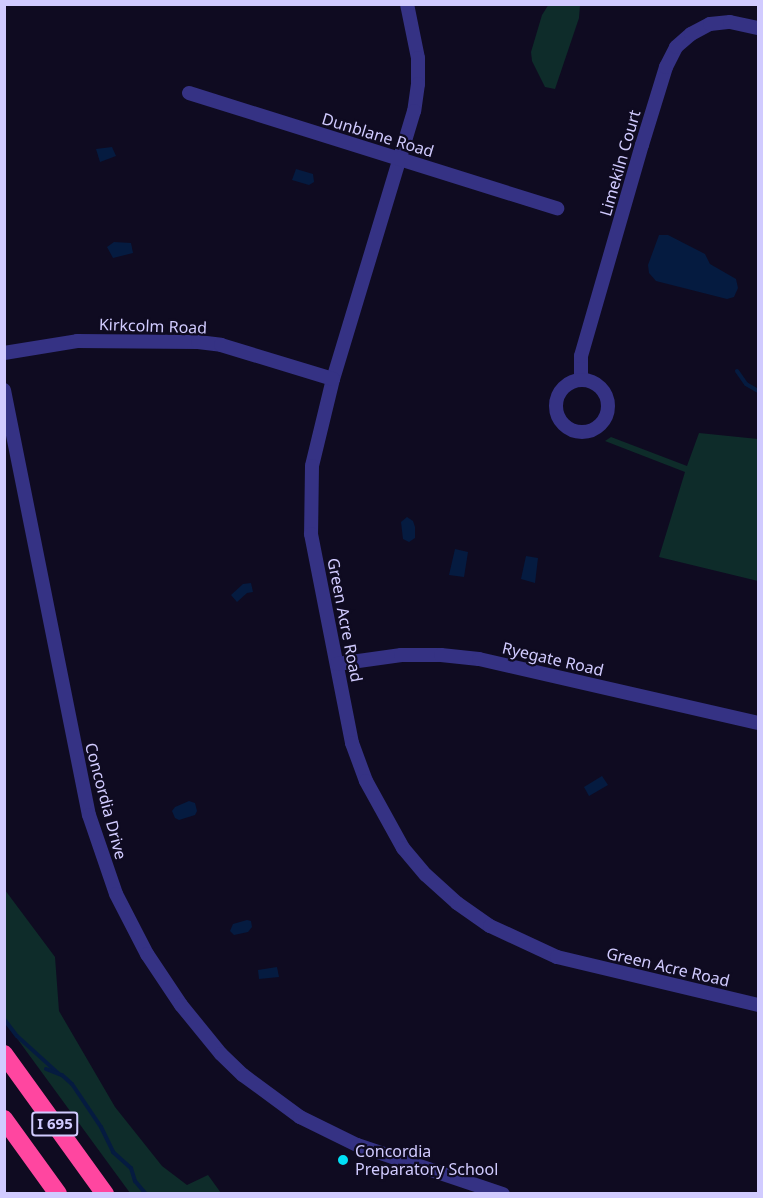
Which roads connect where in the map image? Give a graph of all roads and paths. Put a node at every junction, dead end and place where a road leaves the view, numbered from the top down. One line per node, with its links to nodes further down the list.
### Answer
1 (407, 4): 4 (street, Green Acre Road)
2 (759, 28): 8 (street, Limekiln Court)
3 (189, 93): 4 (street, Dunblane Road)
4 (400, 159): 5 (street, Dunblane Road); 7 (street, Green Acre Road)
5 (557, 208)
6 (4, 353): 7 (street, Kirkcolm Road)
7 (333, 379): 10 (street, Green Acre Road)
8 (581, 379)
9 (4, 390): 19 (street, Concordia Drive)
10 (337, 664): 11 (street, Ryegate Road); 12 (street, Green Acre Road)
11 (759, 723)
12 (759, 1005)
13 (4, 1054): 18 (highway, I 695)
14 (4, 1119): 16 (highway, I 695)
15 (4, 1124): 16 (highway)
16 (39, 1166): 17 (highway, I 695)
17 (58, 1194)
18 (105, 1194)
19 (503, 1194)

